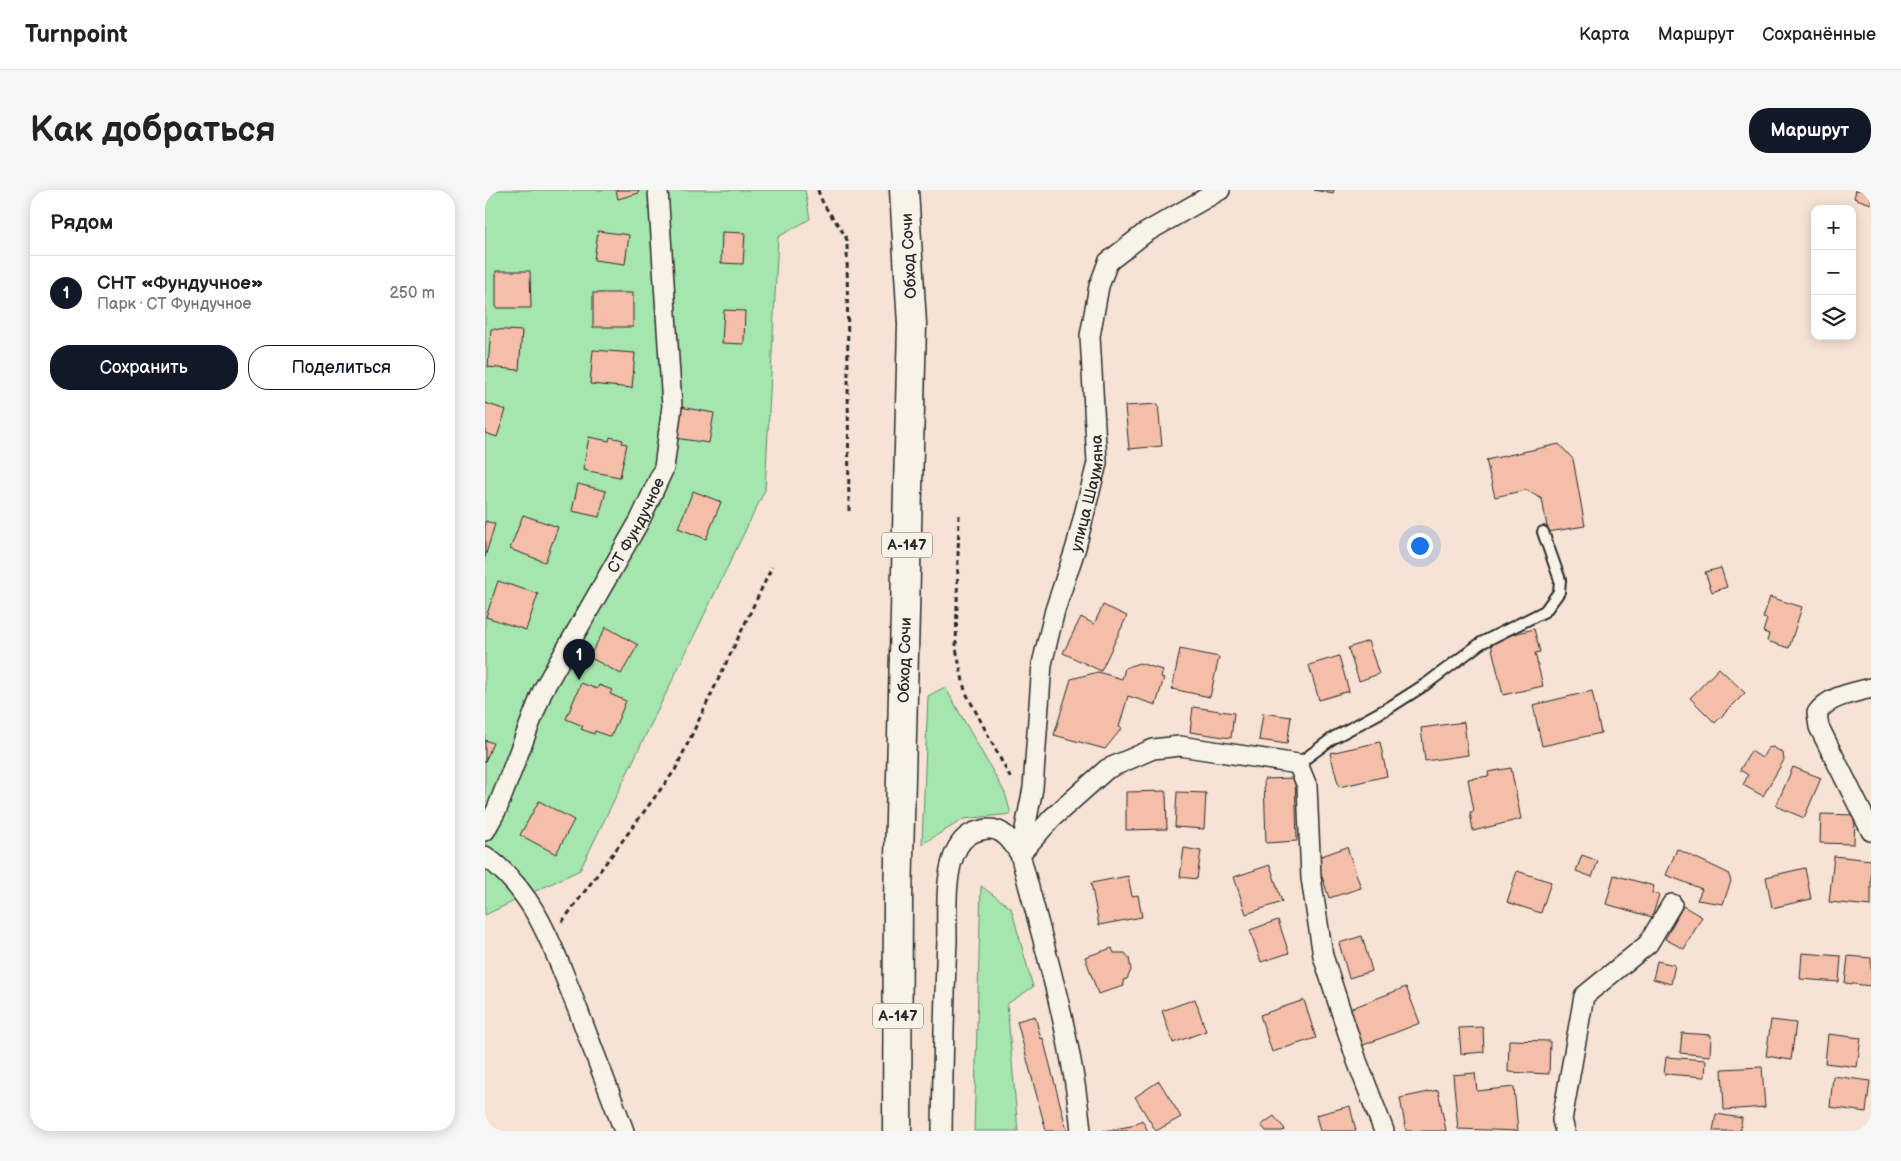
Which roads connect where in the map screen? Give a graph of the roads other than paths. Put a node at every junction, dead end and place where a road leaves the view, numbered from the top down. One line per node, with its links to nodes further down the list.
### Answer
1 (658, 190): 7 (street, СТ Фундучное)
2 (904, 190): 13 (highway, Обход Сочи / А-147)
3 (1219, 190): 9 (street, улица Шаумяна)
4 (1543, 532): 6 (lane)
5 (1871, 688): 8 (street)
6 (1298, 764): 9 (street); 16 (street)
7 (485, 831)
8 (1871, 831)
9 (1020, 854): 14 (street); 15 (street)
10 (485, 856): 12 (street)
11 (1672, 904): 17 (street)
12 (624, 1131)
13 (897, 1131)
14 (942, 1131)
15 (1081, 1131)
16 (1385, 1131)
17 (1565, 1131)

